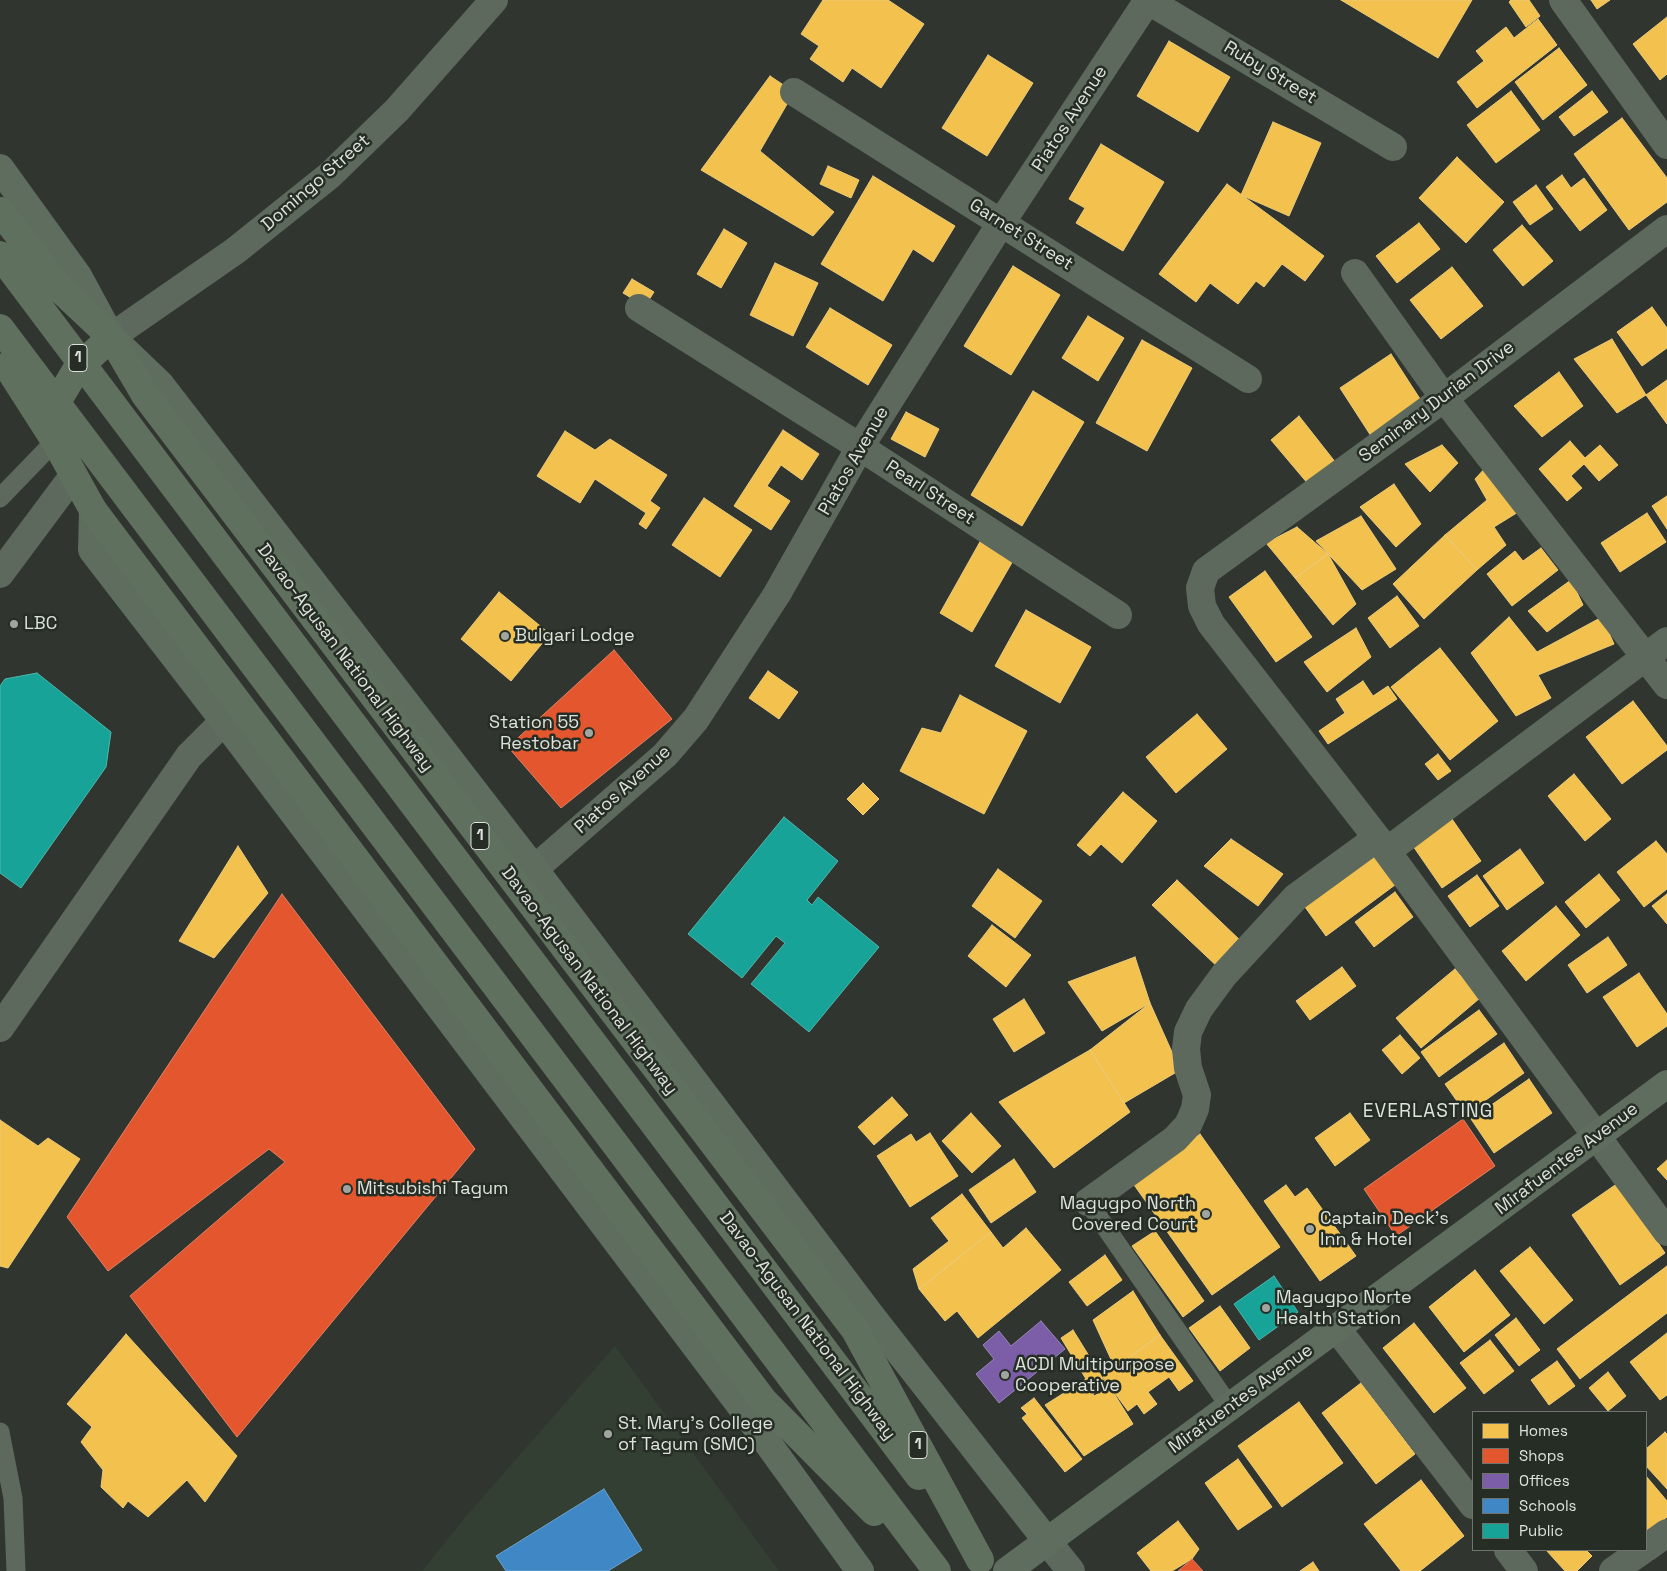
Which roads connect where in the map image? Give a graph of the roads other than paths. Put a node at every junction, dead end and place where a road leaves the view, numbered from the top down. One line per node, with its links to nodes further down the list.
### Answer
1 (494, 0): 15 (street, Domingo Street)
2 (1148, 0): 6 (street, Ruby Street); 9 (street, Piatos Avenue)
3 (1563, 0): 5 (street)
4 (794, 92): 9 (street, Garnet Street)
5 (1667, 145)
6 (1393, 146)
7 (0, 168): 15 (street)
8 (0, 211): 15 (highway, Davao-Agusan National Highway / 1)
9 (1001, 223): 17 (street, Garnet Street); 20 (street, Piatos Avenue)
10 (1667, 229): 18 (street, Seminary Durian Drive)
11 (0, 255): 47 (highway, Davao-Agusan National Highway / 1)
12 (1355, 273): 18 (street)
13 (639, 308): 20 (street, Pearl Street)
14 (0, 328): 50 (highway)
15 (111, 337): 16 (highway); 19 (highway); 31 (highway, Davao-Agusan National Highway / 1)
16 (5, 367): 19 (highway)
17 (1248, 378)
18 (1444, 398): 27 (street); 30 (street, Seminary Durian Drive)
19 (53, 438): 21 (highway); 22 (lane)
20 (860, 447): 25 (street, Pearl Street); 31 (street, Piatos Avenue)
21 (73, 476): 23 (highway); 24 (street)
22 (0, 498)
23 (93, 510): 29 (street); 32 (highway)
24 (0, 574)
25 (1118, 615)
26 (1667, 641): 27 (street)
27 (1646, 658): 28 (street); 30 (street)
28 (1667, 685)
29 (224, 721): 32 (street); 33 (street)
30 (1382, 844): 35 (street); 36 (street)
31 (526, 877): 43 (street); 47 (highway, Davao-Agusan National Highway / 1)
32 (417, 959): 49 (street); 50 (highway)
33 (0, 1028)
34 (1667, 1084): 35 (street, Mirafuentes Avenue)
35 (1596, 1138): 37 (street); 38 (street, Mirafuentes Avenue)
36 (1088, 1202): 39 (lane)
37 (1667, 1232)
38 (1337, 1329): 39 (street, Mirafuentes Avenue); 41 (street)
39 (1230, 1407): 43 (street, Mirafuentes Avenue)
40 (0, 1432): 48 (lane)
41 (1472, 1504)
42 (1667, 1533): 44 (street)
43 (1047, 1541): 51 (street, Mirafuentes Avenue); 52 (street)
44 (1647, 1547)
45 (1509, 1551): 53 (street)
46 (1641, 1551): 54 (street)
47 (985, 1565)
48 (16, 1571)
49 (860, 1571)
50 (935, 1571)
51 (1007, 1571)
52 (1071, 1571)
53 (1524, 1571)
54 (1612, 1571)

